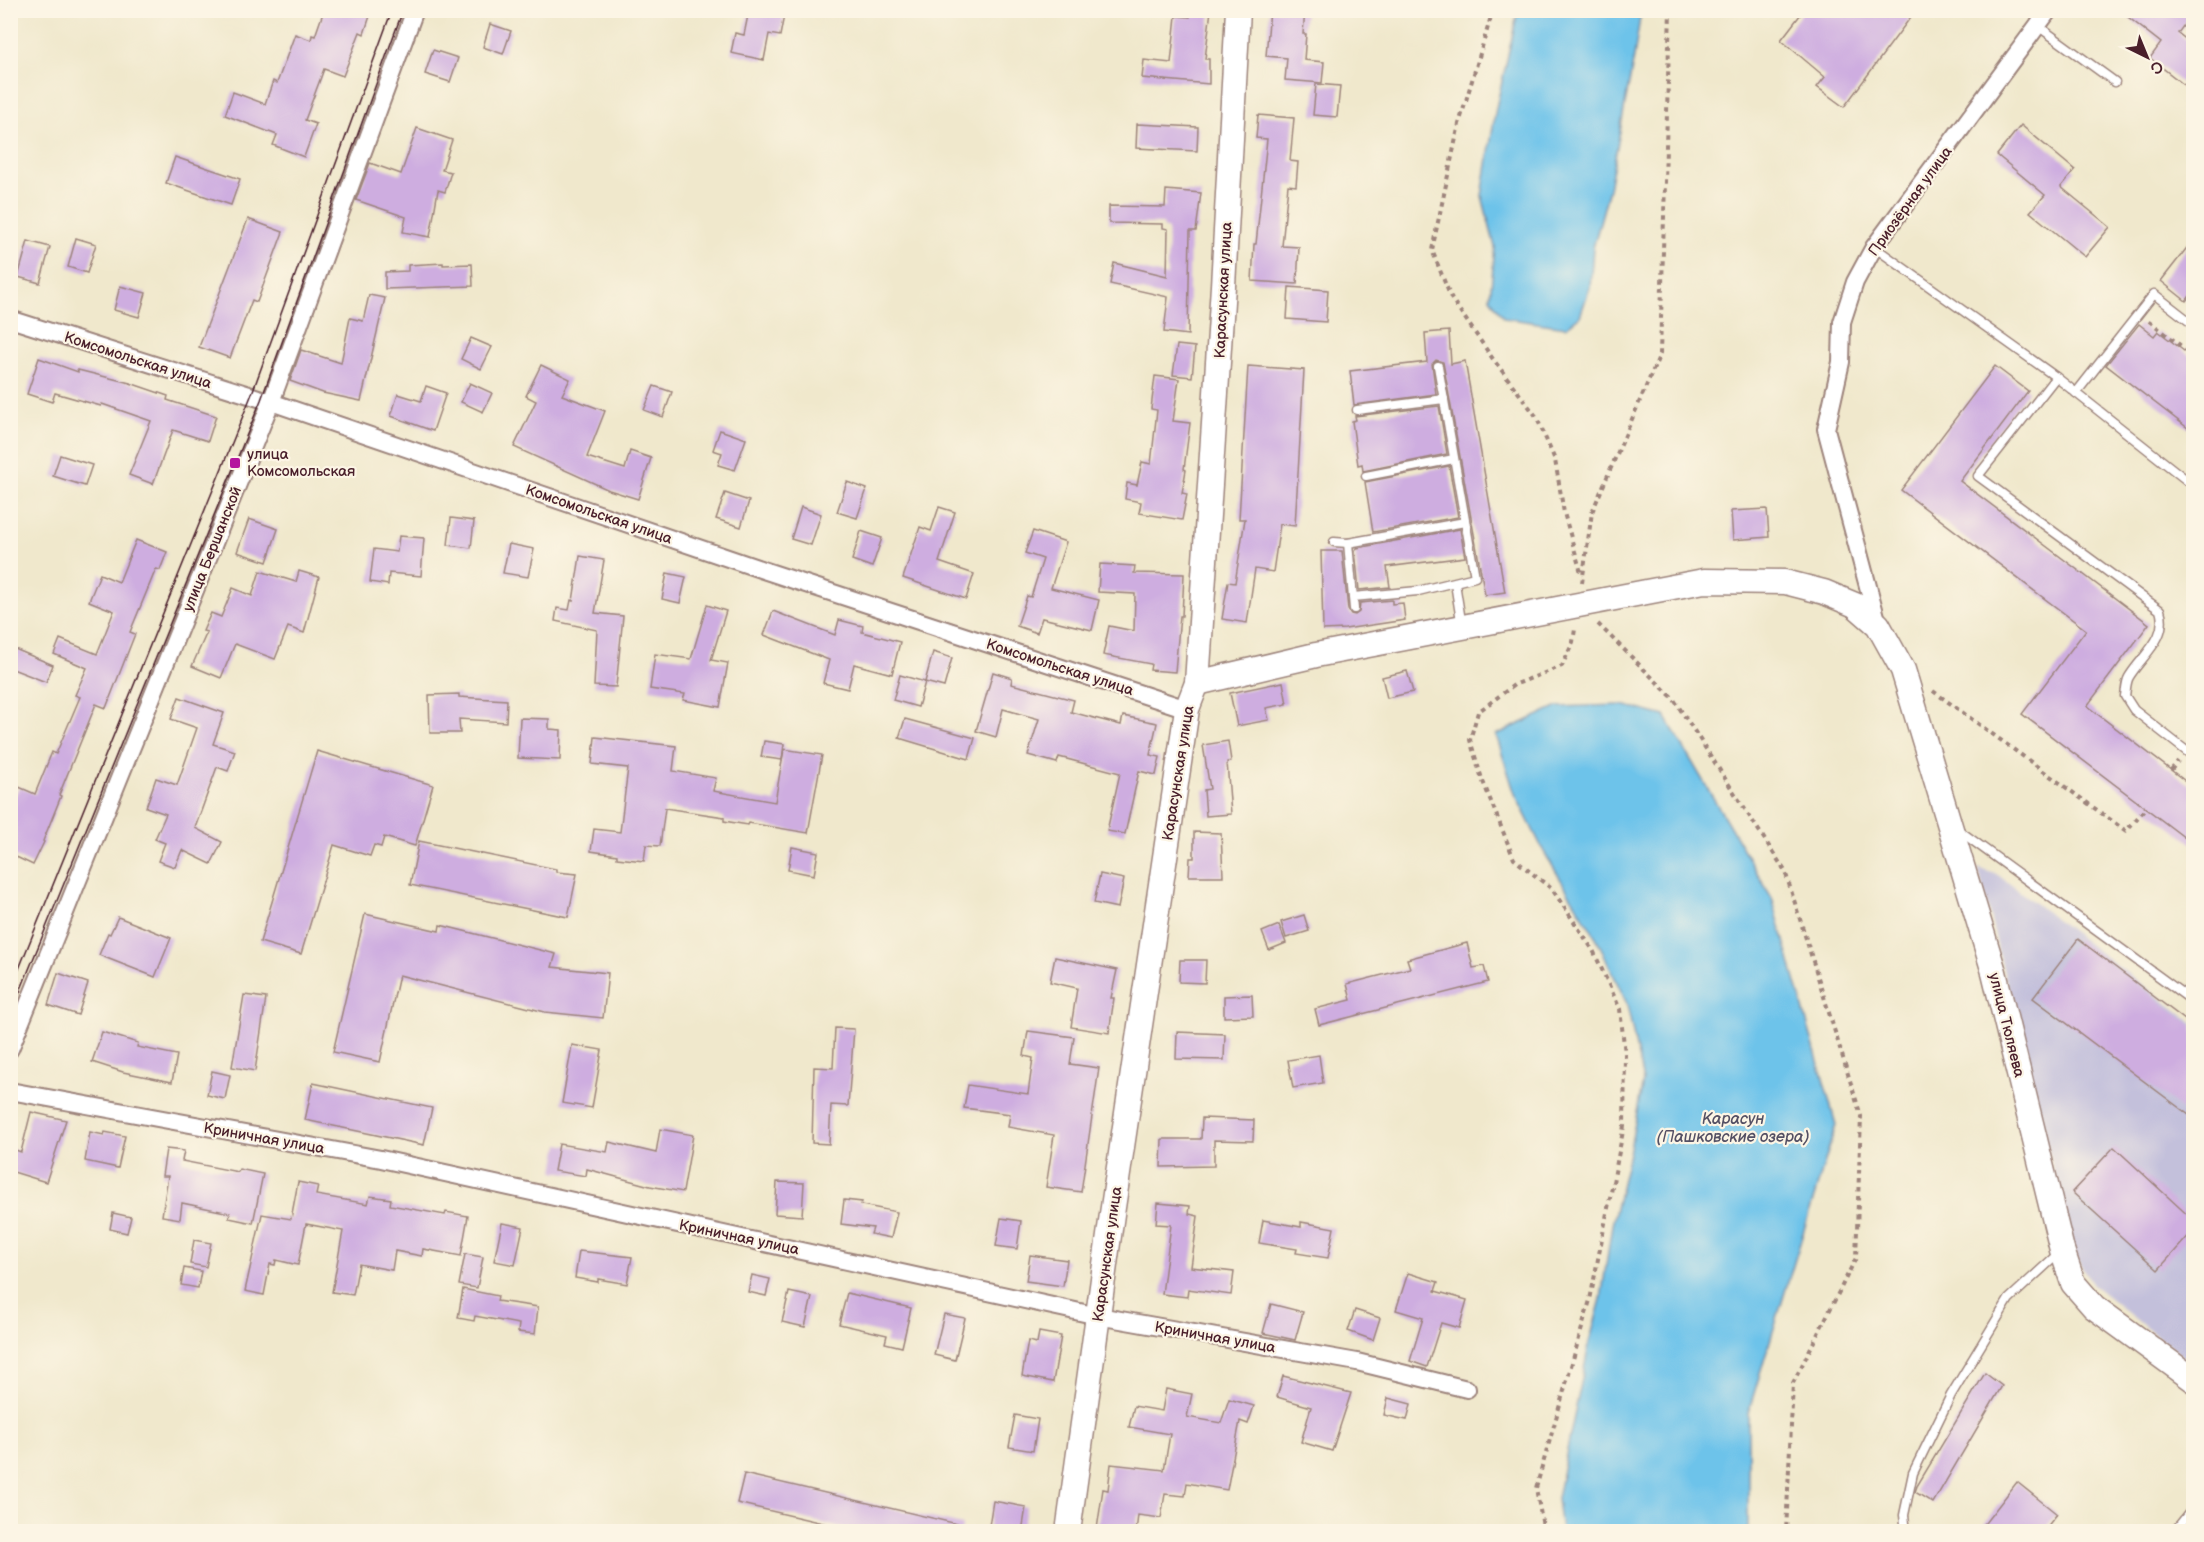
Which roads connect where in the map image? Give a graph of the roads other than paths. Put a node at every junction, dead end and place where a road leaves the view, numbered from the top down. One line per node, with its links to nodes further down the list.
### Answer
1 (415, 10): 13 (street, улица Бершанской)
2 (1238, 10): 26 (street, Карасунская улица)
3 (2049, 10): 4 (street, Приозёрная улица)
4 (2038, 26): 5 (lane); 6 (street, Приозёрная улица)
5 (2115, 82)
6 (1874, 248): 10 (lane); 24 (street, Приозёрная улица)
7 (10, 319): 13 (street, Комсомольская улица)
8 (2193, 325): 11 (lane)
9 (1438, 366): 12 (lane)
10 (2056, 377): 11 (lane); 28 (lane)
11 (2076, 393): 17 (lane)
12 (1444, 399): 14 (lane); 15 (lane)
13 (271, 402): 27 (street, Комсомольская улица); 31 (street, улица Бершанской)
14 (1357, 410)
15 (1454, 459): 16 (lane); 18 (lane)
16 (1366, 476)
17 (2193, 486)
18 (1466, 522): 20 (lane); 21 (lane)
19 (1334, 542): 20 (lane)
20 (1348, 543): 22 (lane)
21 (1455, 583): 22 (lane); 25 (lane)
22 (1353, 597): 23 (lane)
23 (1354, 609)
24 (1878, 625): 25 (street, улица Тюляева); 29 (street, улица Тюляева)
25 (1462, 627): 26 (street, улица Тюляева)
26 (1197, 683): 27 (street, Карасунская улица)
27 (1187, 709): 34 (street, Карасунская улица)
28 (2193, 757)
29 (1948, 822): 30 (lane); 33 (street, улица Тюляева)
30 (2193, 1002)
31 (10, 1049)
32 (10, 1091): 34 (street, Криничная улица)
33 (2062, 1250): 35 (street, улица Тюляева); 39 (lane)
34 (1098, 1316): 36 (street, Криничная улица); 38 (street, Карасунская улица)
35 (2193, 1380)
36 (1467, 1389)
37 (2193, 1507): 40 (lane)
38 (1068, 1532)
39 (1906, 1532)
40 (2174, 1532)

